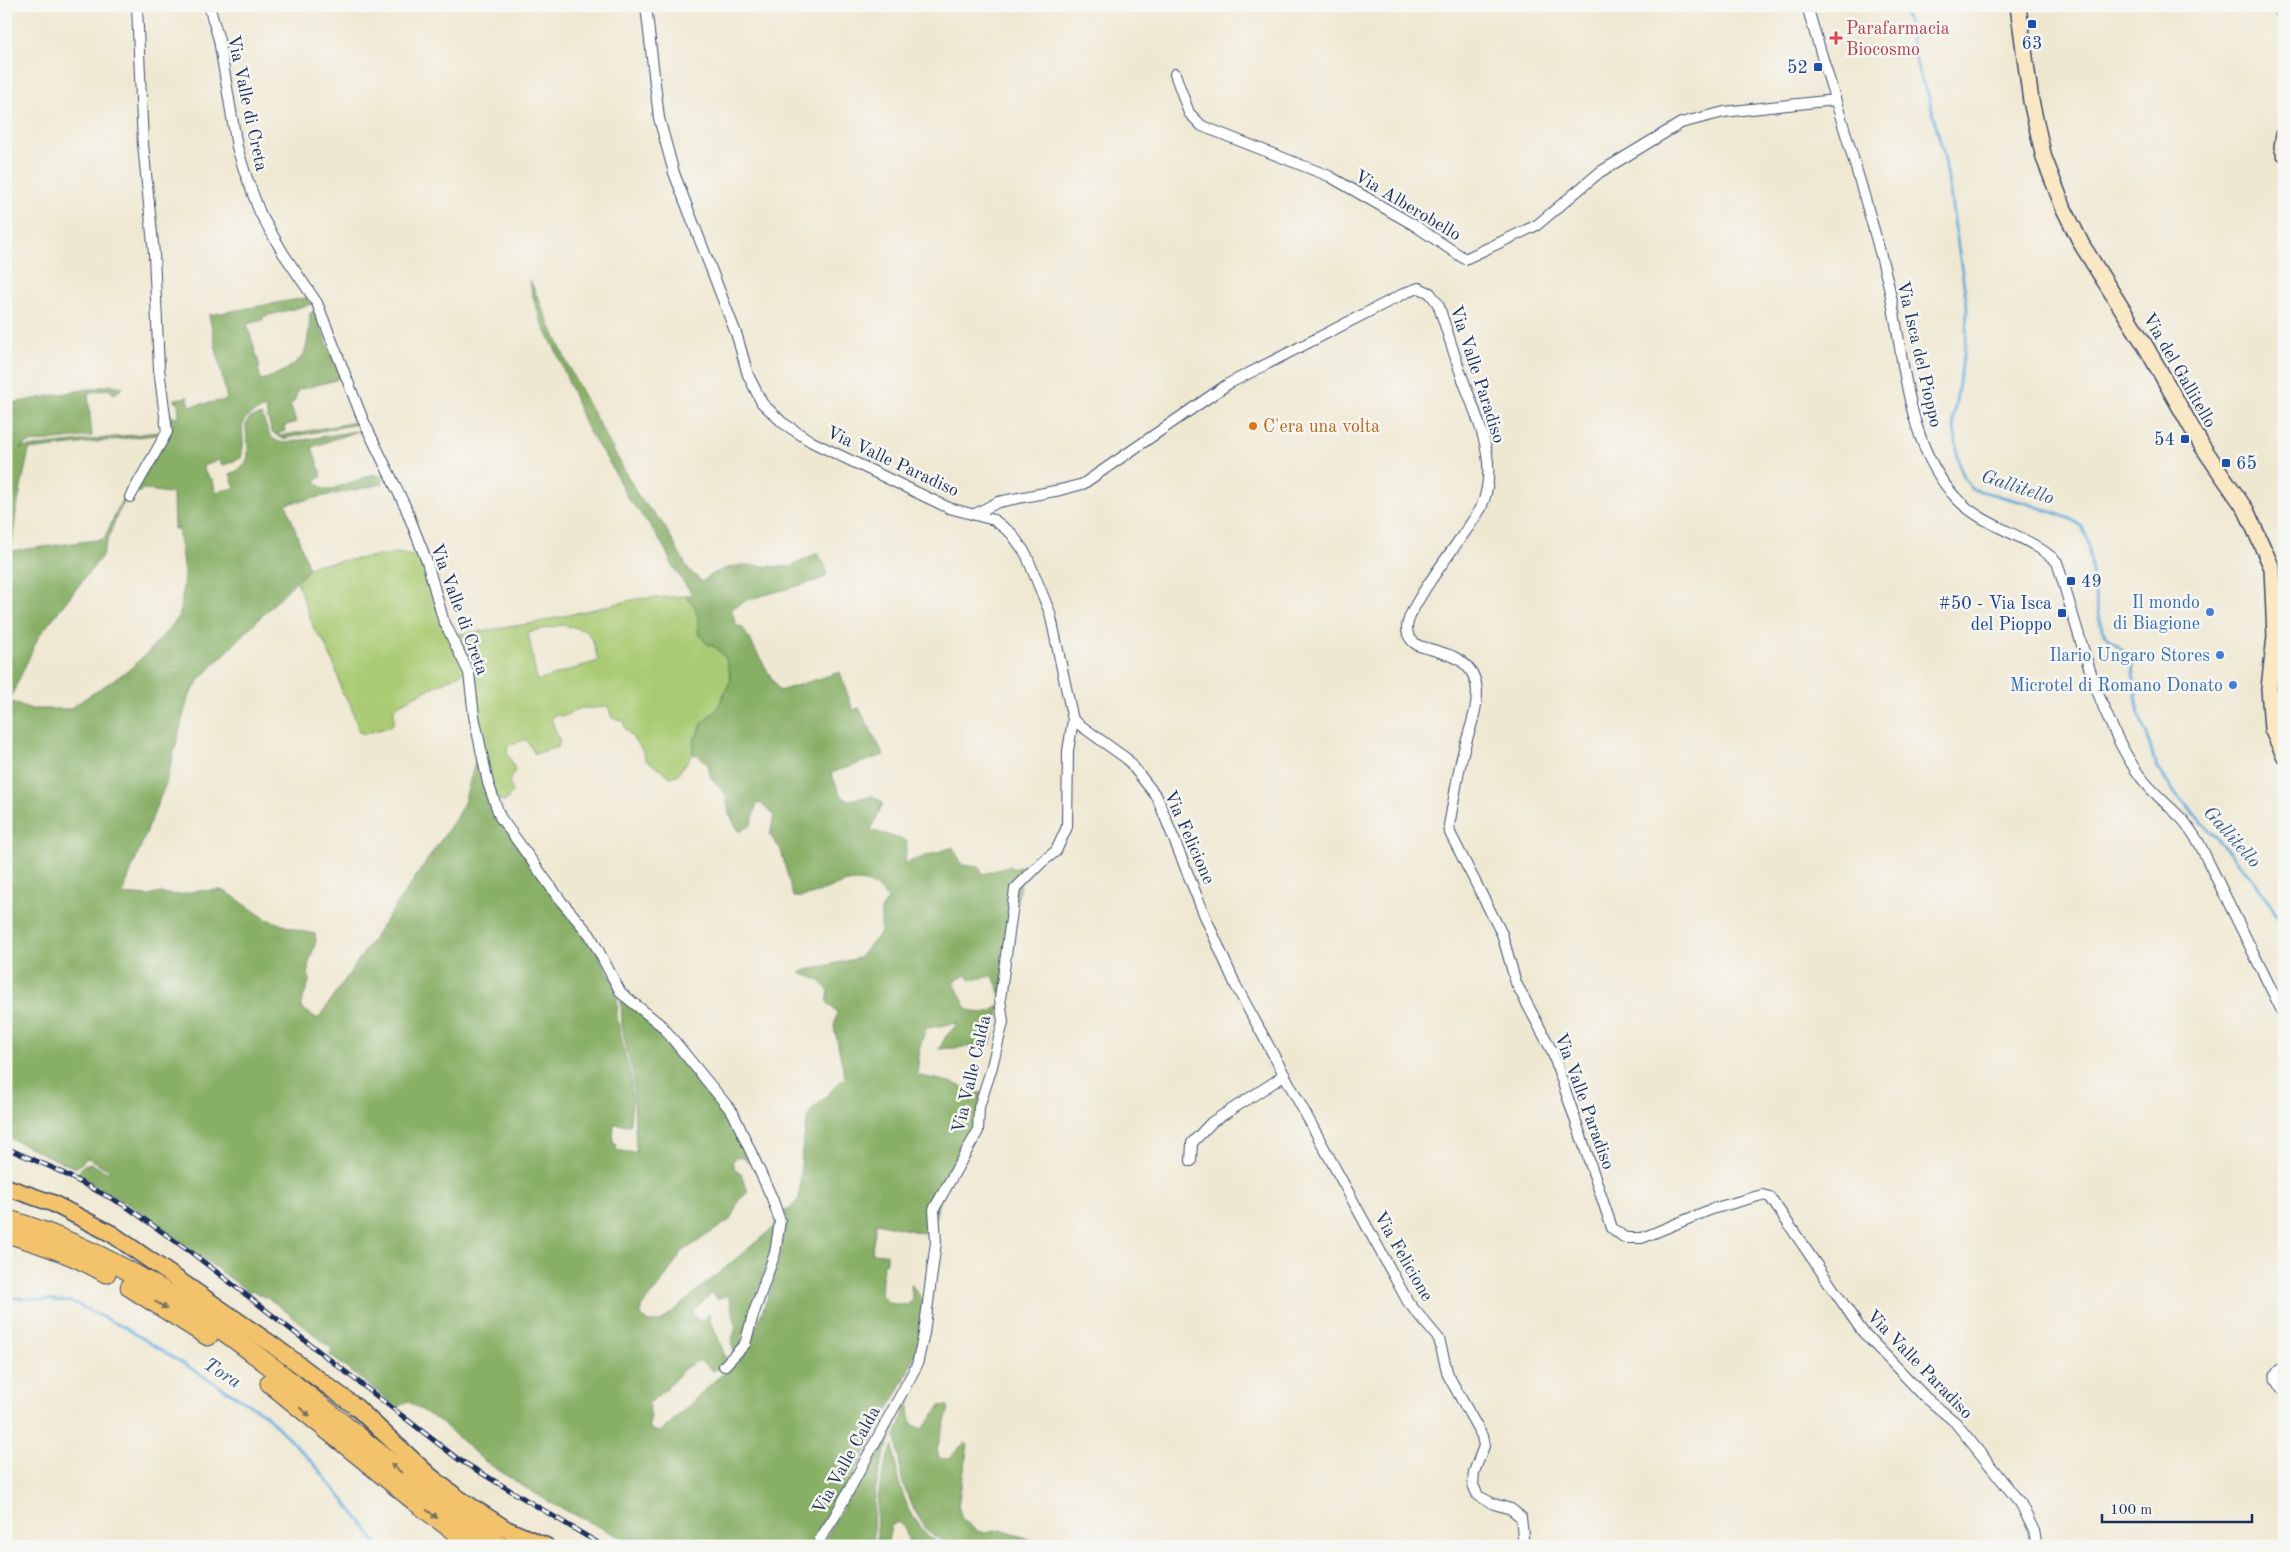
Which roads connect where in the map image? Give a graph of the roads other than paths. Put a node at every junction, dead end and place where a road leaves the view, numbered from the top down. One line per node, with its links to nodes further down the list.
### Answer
1 (137, 6): 12 (street)
2 (209, 6): 23 (street, Via Valle di Creta)
3 (646, 6): 13 (street, Via Valle Paradiso)
4 (1808, 6): 9 (street, Via Isca del Pioppo)
5 (2018, 6): 14 (street, Via del Gallitello)
6 (2282, 6): 7 (street)
7 (2284, 12)
8 (1174, 74): 9 (street, Via Alberobello)
9 (1835, 100): 17 (street, Via Isca del Pioppo)
10 (2284, 134): 11 (street)
11 (2284, 153)
12 (130, 497)
13 (975, 514): 15 (street); 31 (street, Via Valle Paradiso)
14 (2278, 568): 16 (street, Via del Gallitello)
15 (1073, 720): 18 (street, Via Felicione); 26 (street, Via Valle Calda)
16 (2284, 754)
17 (2284, 1015)
18 (1283, 1074): 19 (street); 30 (street, Via Felicione)
19 (1191, 1161)
20 (6, 1187): 29 (main road)
21 (6, 1219): 28 (highway, one-way to 21)
22 (6, 1233): 27 (highway, one-way to 27)
23 (724, 1366)
24 (2284, 1368): 25 (street)
25 (2284, 1392)
26 (820, 1539)
27 (474, 1546)
28 (500, 1546)
29 (546, 1546)
30 (1524, 1546)
31 (2037, 1546)

